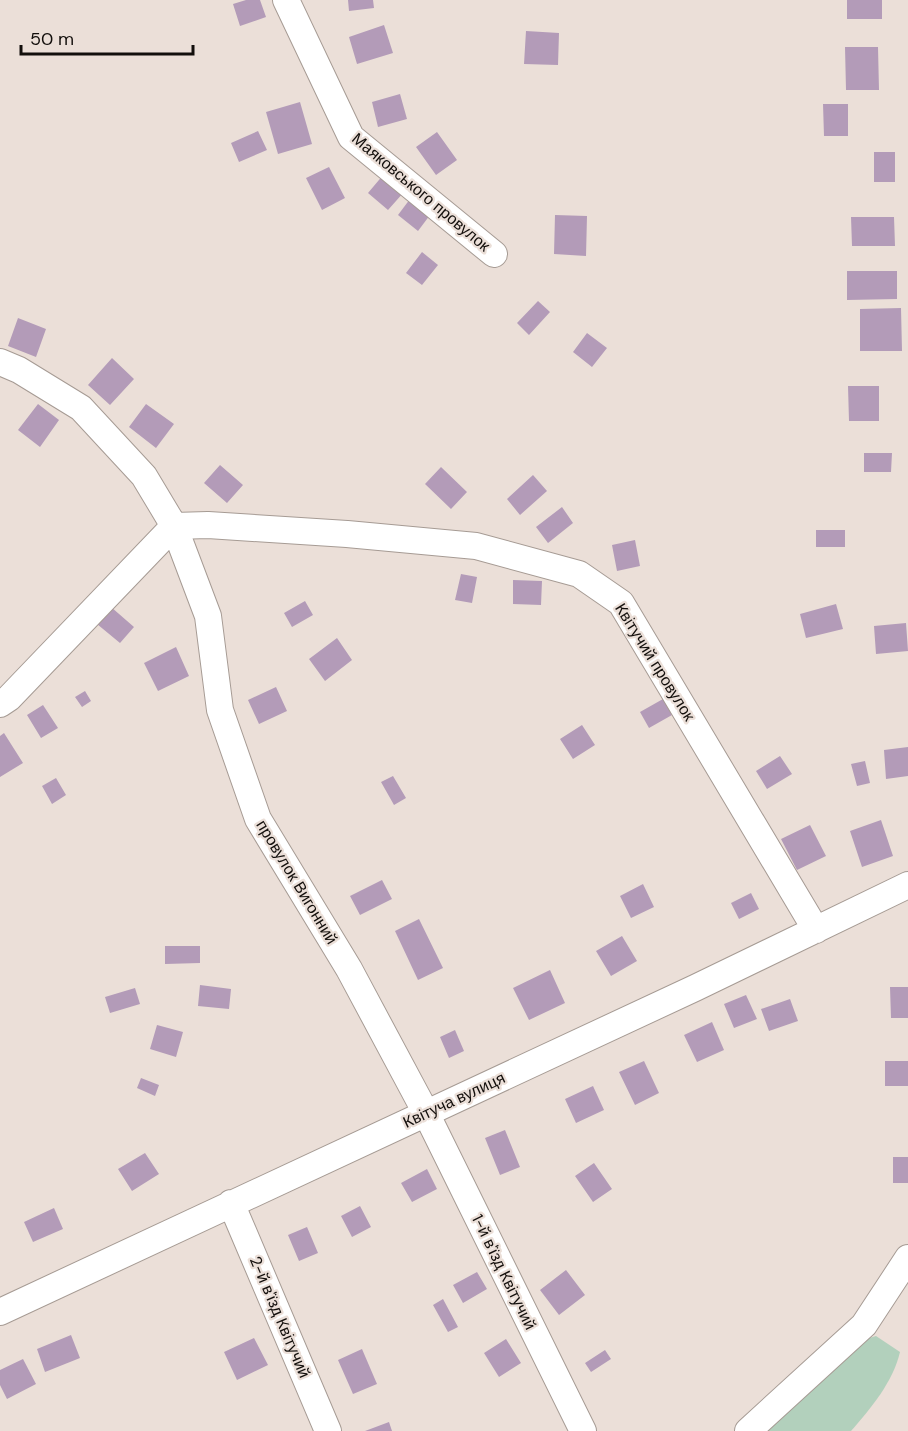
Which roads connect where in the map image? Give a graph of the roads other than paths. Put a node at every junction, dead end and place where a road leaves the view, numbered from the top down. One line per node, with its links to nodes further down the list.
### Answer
1 (286, 0): 2 (street, Маяковського провулок)
2 (495, 254)
3 (0, 362): 4 (street, провулок Вигонний)
4 (174, 526): 5 (street); 7 (street, Квітучий провулок); 8 (street, провулок Вигонний)
5 (0, 704)
6 (908, 885): 7 (street, Квітуча вулиця)
7 (816, 930): 8 (street, Квітуча вулиця)
8 (426, 1113): 9 (street, Квітуча вулиця); 13 (street, 1-й в'їзд Квітучий)
9 (231, 1203): 11 (street, Квітуча вулиця); 12 (street, 2-й в'їзд Квітучий)
10 (908, 1258): 14 (street)
11 (0, 1312)
12 (328, 1431)
13 (583, 1431)
14 (748, 1431)

